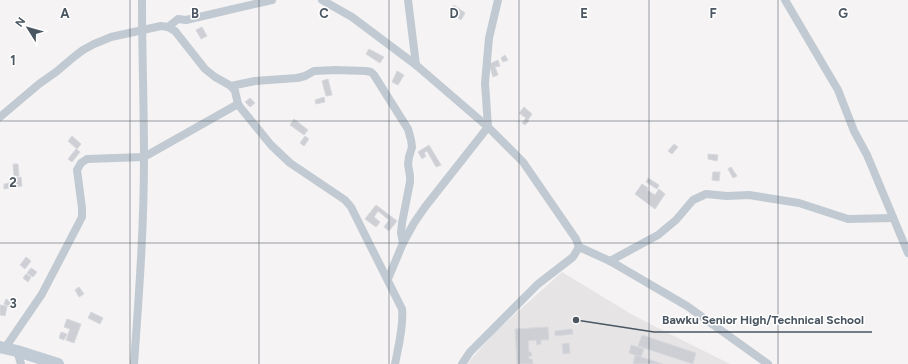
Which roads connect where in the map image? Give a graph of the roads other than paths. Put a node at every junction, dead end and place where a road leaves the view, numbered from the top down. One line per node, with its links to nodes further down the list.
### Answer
1 (142, 0): 8 (street)
2 (272, 0): 7 (street)
3 (322, 0): 9 (street)
4 (498, 0): 13 (street)
5 (785, 0): 15 (street)
6 (408, 2): 9 (street)
7 (168, 26): 8 (street); 10 (street)
8 (142, 29): 12 (street); 14 (street)
9 (416, 64): 13 (street)
10 (231, 86): 11 (street); 16 (street)
11 (238, 104): 14 (street); 20 (street)
12 (0, 117)
13 (488, 127): 16 (street); 17 (street)
14 (144, 157): 21 (street); 24 (street)
15 (892, 218): 18 (street); 19 (street)
16 (403, 243): 20 (street)
17 (579, 247): 19 (street); 26 (street)
18 (908, 253)
19 (610, 261): 27 (street)
20 (388, 280): 25 (street)
21 (7, 349): 22 (street); 23 (street)
22 (21, 364)
23 (58, 364)
24 (134, 364)
25 (395, 364)
26 (462, 364)
27 (768, 364)

